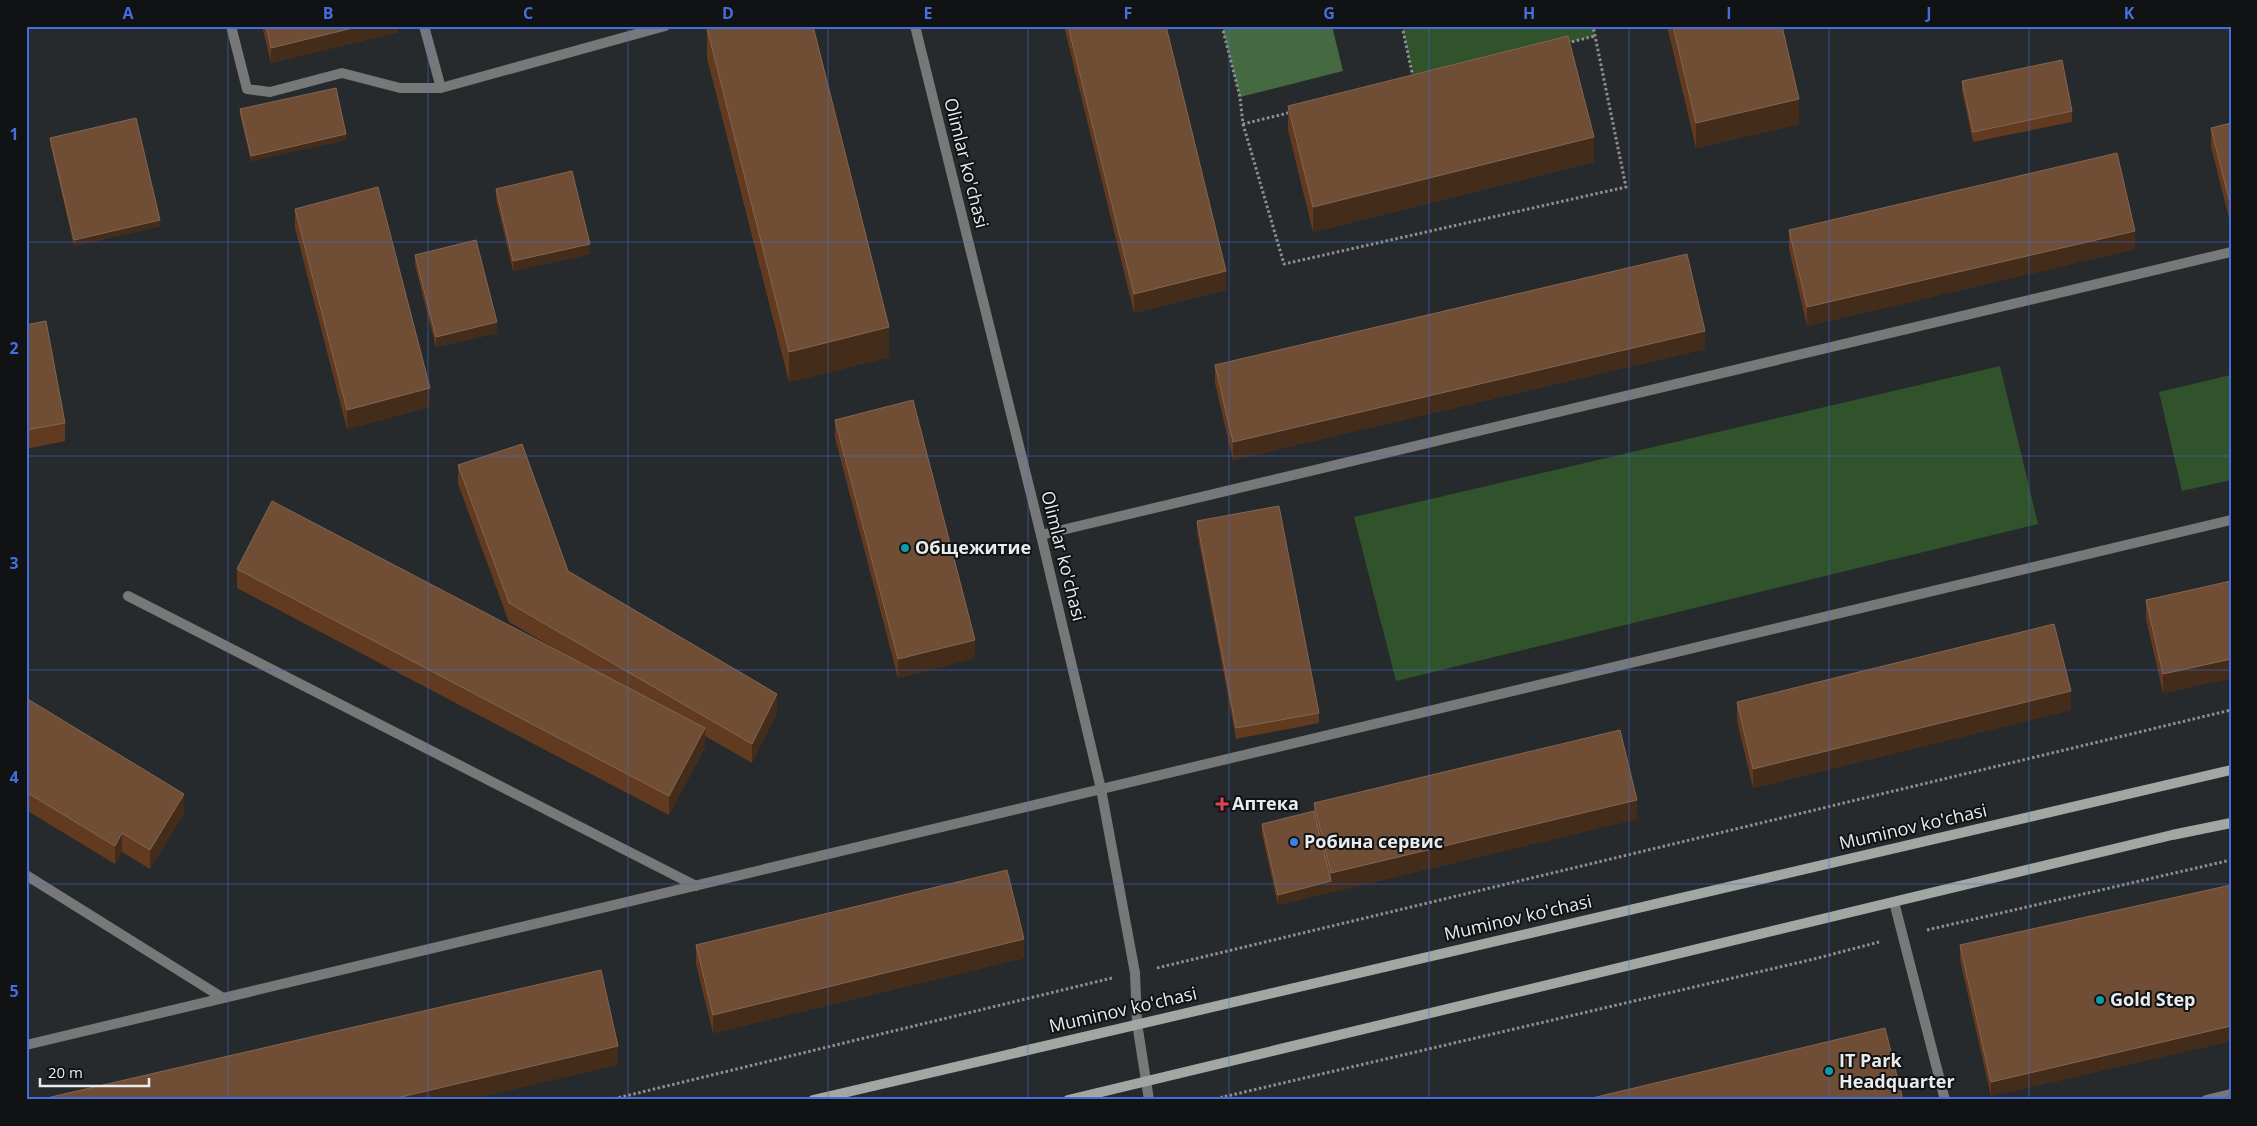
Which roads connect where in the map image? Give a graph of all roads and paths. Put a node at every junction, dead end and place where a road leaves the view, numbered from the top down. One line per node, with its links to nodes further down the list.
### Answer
1 (231, 26): 11 (street)
2 (424, 26): 11 (street)
3 (665, 26): 11 (street)
4 (915, 26): 16 (street, Olimlar ko'chasi)
5 (1222, 26): 13 (path)
6 (1402, 26): 10 (path)
7 (1594, 26): 8 (path)
8 (1595, 36): 9 (path); 13 (path)
9 (1557, 45)
10 (1414, 82)
11 (441, 88)
12 (1300, 110): 13 (path)
13 (1244, 124)
14 (2231, 252): 16 (street)
15 (2231, 520): 20 (street)
16 (1041, 535): 20 (street, Olimlar ko'chasi)
17 (128, 596): 24 (street)
18 (2231, 710): 27 (path)
19 (2231, 770): 29 (main road, Muminov ko'chasi)
20 (1101, 789): 24 (street); 27 (street, Olimlar ko'chasi)
21 (2231, 823): 25 (main road)
22 (2231, 860): 26 (path)
23 (26, 876): 28 (street)
24 (696, 886): 28 (street)
25 (1894, 902): 26 (street); 31 (main road)
26 (1903, 935): 33 (path); 39 (street)
27 (1135, 973): 29 (street, Olimlar ko'chasi); 34 (path)
28 (223, 998): 30 (street)
29 (1137, 1023): 31 (street, Olimlar ko'chasi); 35 (main road, Muminov ko'chasi)
30 (26, 1045)
31 (1146, 1081): 36 (main road); 37 (street, Olimlar ko'chasi)
32 (2231, 1094): 40 (street)
33 (1224, 1098): 38 (path)
34 (609, 1100)
35 (813, 1100)
36 (1068, 1100)
37 (1149, 1100)
38 (1211, 1100)
39 (1945, 1100)
40 (2206, 1100)

